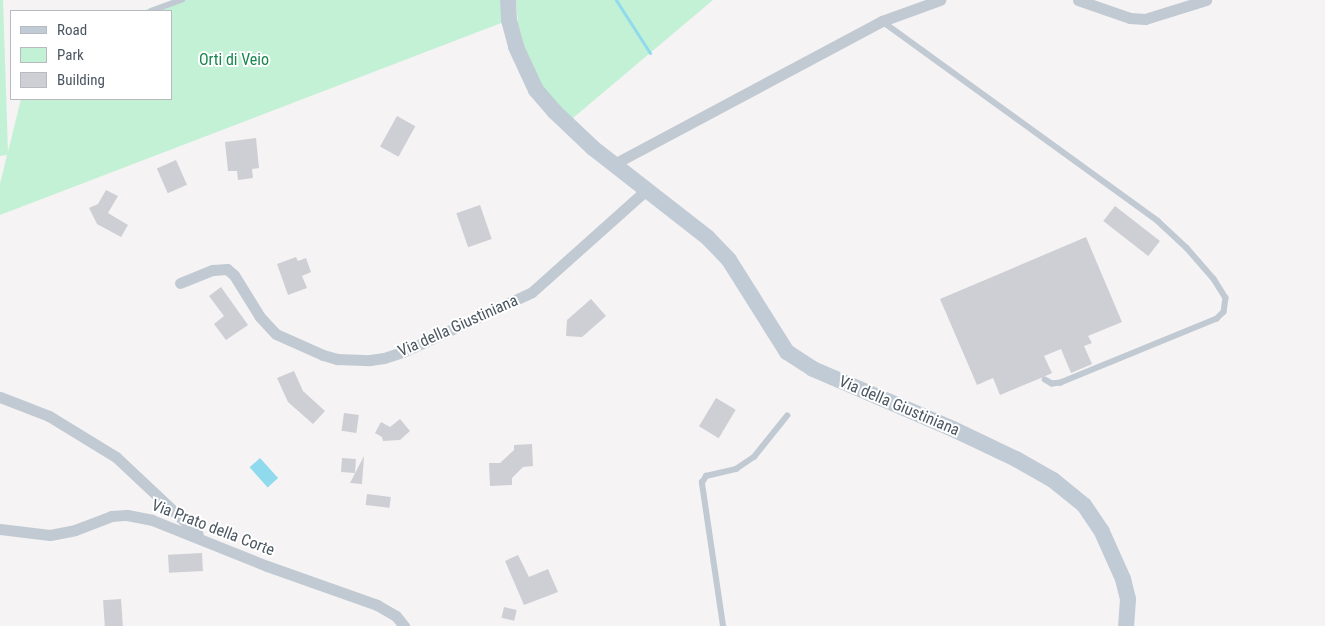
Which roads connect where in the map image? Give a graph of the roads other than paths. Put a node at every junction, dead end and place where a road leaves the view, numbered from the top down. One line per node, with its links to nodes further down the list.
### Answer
1 (182, 0): 6 (lane)
2 (508, 0): 8 (street, Via della Giustiniana)
3 (940, 0): 7 (street)
4 (1078, 0): 5 (street)
5 (1206, 0)
6 (154, 10)
7 (882, 22): 8 (street); 11 (lane)
8 (614, 164): 9 (street, Via della Giustiniana)
9 (647, 189): 10 (street, Via della Giustiniana); 18 (street, Via della Giustiniana)
10 (180, 283)
11 (1045, 380)
12 (0, 397): 15 (street)
13 (788, 416): 17 (lane)
14 (0, 530): 15 (street, Via Prato della Corte)
15 (213, 546): 16 (street, Via Prato della Corte)
16 (404, 626)
17 (723, 626)
18 (1126, 626)

